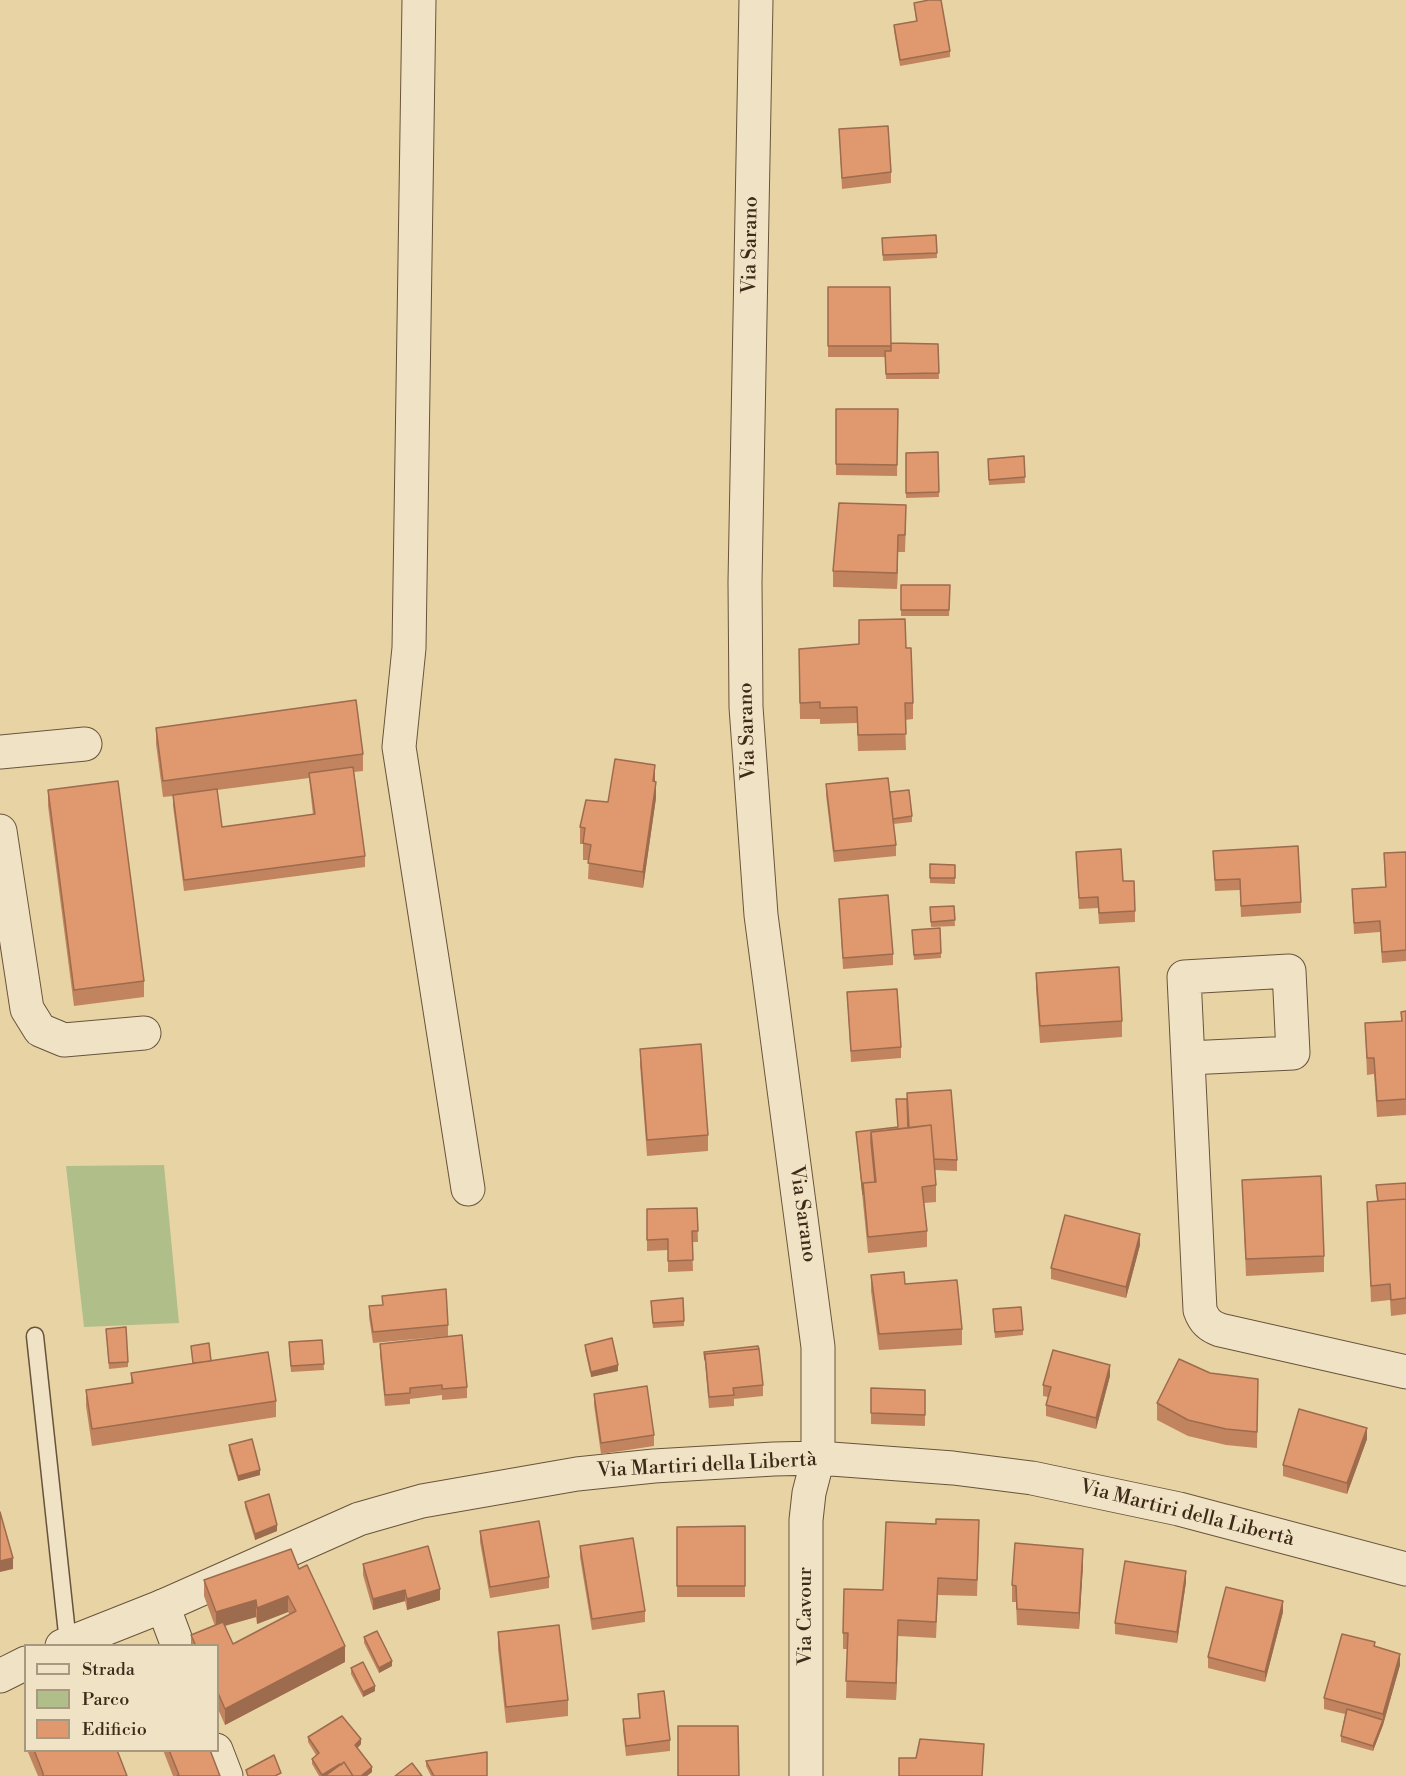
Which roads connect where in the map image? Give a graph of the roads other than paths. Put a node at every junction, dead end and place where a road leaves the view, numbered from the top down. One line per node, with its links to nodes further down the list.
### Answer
1 (419, 0): 8 (street)
2 (756, 0): 11 (street, Via Sarano)
3 (85, 744): 4 (street)
4 (0, 752)
5 (0, 831): 6 (street)
6 (144, 1033)
7 (1188, 1058): 10 (street)
8 (468, 1189)
9 (34, 1336): 14 (lane)
10 (1406, 1372)
11 (818, 1458): 12 (street, Via Martiri della Libertà); 13 (street, Via Martiri della Libertà); 20 (street, Via Cavour)
12 (1406, 1569)
13 (163, 1606): 14 (street, Via Martiri della Libertà); 15 (street)
14 (65, 1644)
15 (177, 1644)
16 (24, 1664): 17 (street)
17 (0, 1676)
18 (217, 1752): 19 (street)
19 (226, 1776)
20 (806, 1776)

